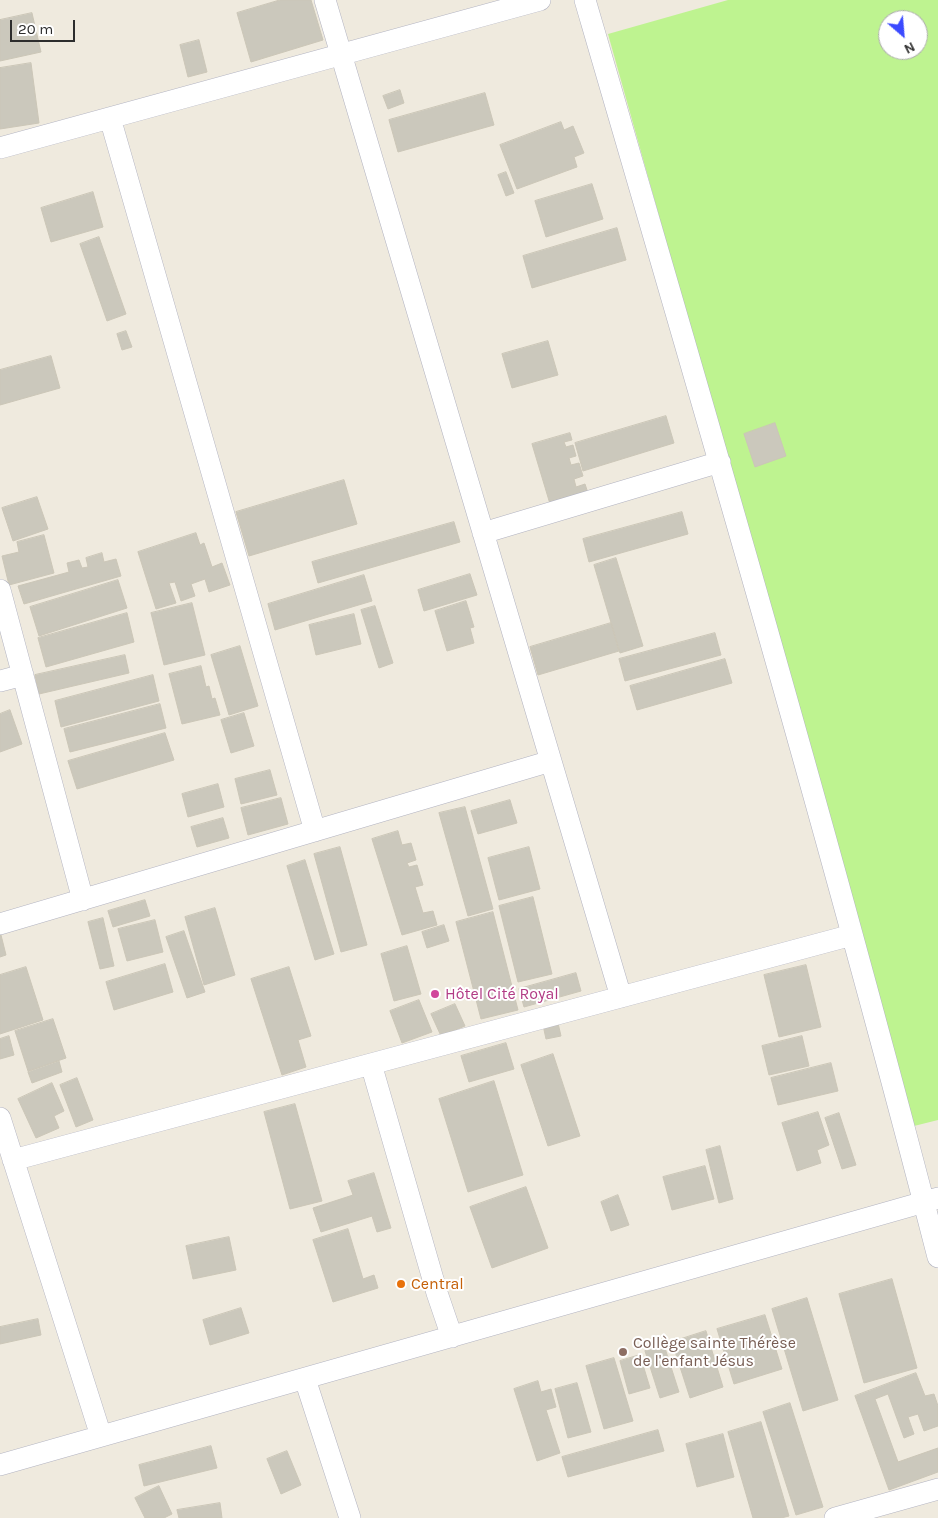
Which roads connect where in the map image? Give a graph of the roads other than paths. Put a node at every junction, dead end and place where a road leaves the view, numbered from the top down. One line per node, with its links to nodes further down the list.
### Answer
1 (324, 0): 4 (street)
2 (540, 0): 4 (street)
3 (584, 0): 7 (street)
4 (341, 55): 5 (street); 8 (street)
5 (110, 118): 6 (street); 13 (street)
6 (0, 148)
7 (720, 462): 8 (street); 16 (street)
8 (483, 533): 12 (street)
9 (0, 590): 10 (street)
10 (23, 675): 11 (street); 14 (street)
11 (0, 681)
12 (551, 761): 13 (street); 17 (street)
13 (315, 831): 14 (street)
14 (84, 900): 15 (street)
15 (0, 924)
16 (852, 935): 17 (street); 21 (street)
17 (621, 998): 18 (street)
18 (371, 1064): 20 (street); 23 (street)
19 (0, 1118): 20 (street)
20 (13, 1160): 25 (street)
21 (931, 1200): 22 (street); 23 (street)
22 (938, 1257)
23 (452, 1337): 24 (street)
24 (305, 1378): 25 (street); 28 (street)
25 (101, 1436): 26 (street)
26 (0, 1465)
27 (938, 1489): 29 (street)
28 (350, 1518)
29 (835, 1518)

